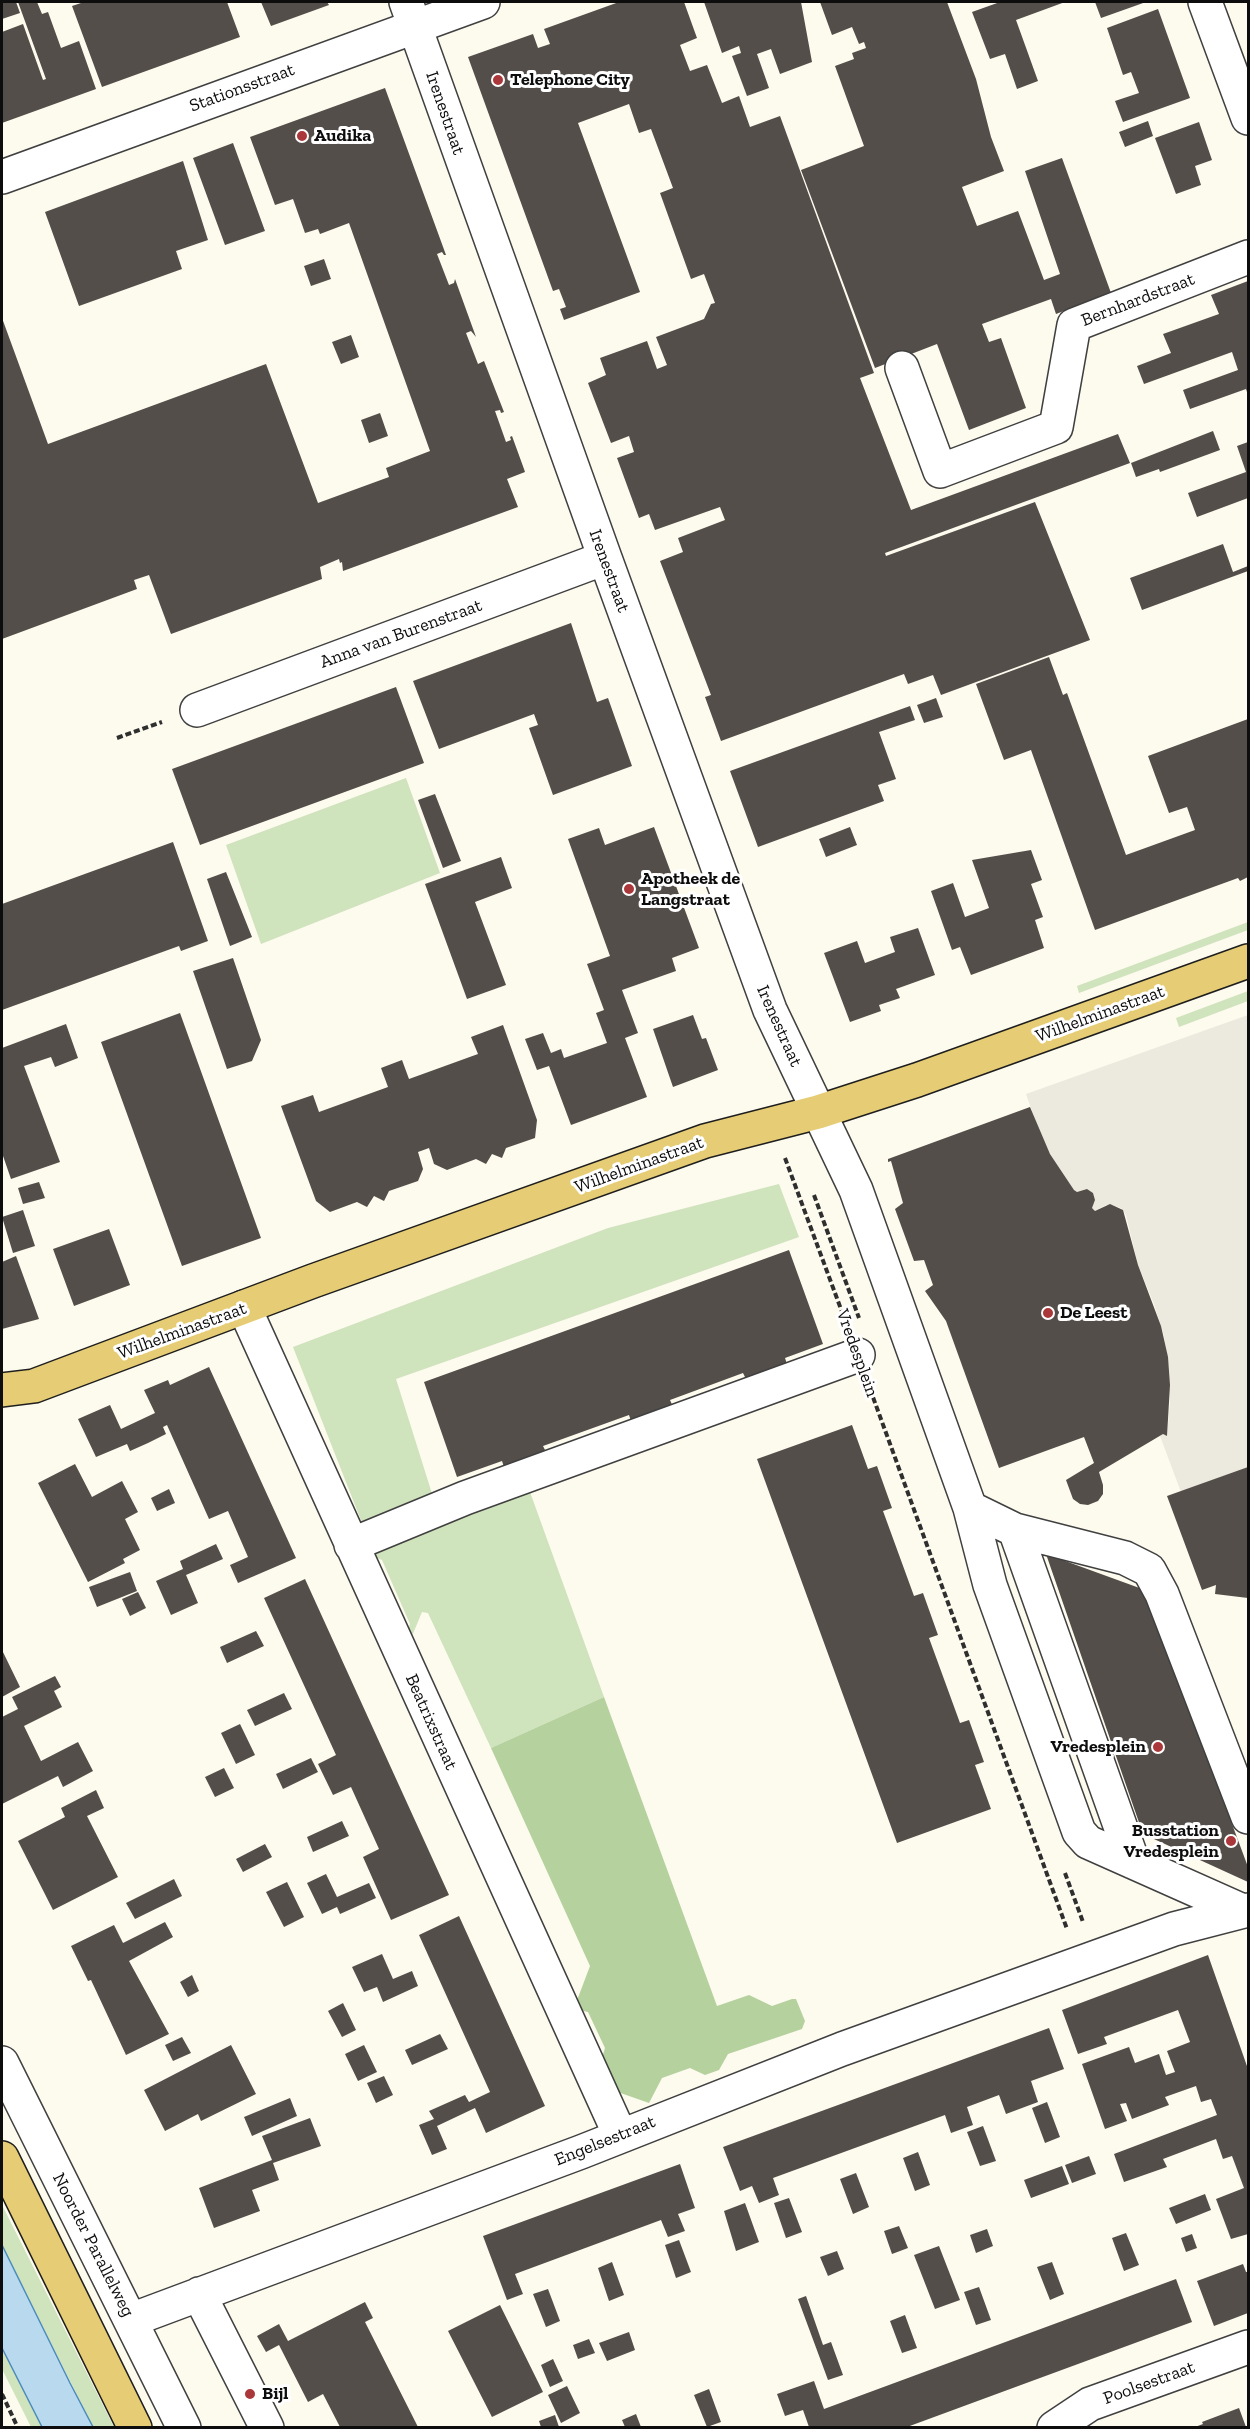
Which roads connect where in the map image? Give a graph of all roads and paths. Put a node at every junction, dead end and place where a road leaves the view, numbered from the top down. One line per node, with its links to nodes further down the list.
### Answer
1 (483, 2): 3 (street, Stationsstraat)
2 (1204, 2): 4 (street)
3 (411, 13): 5 (street, Stationsstraat); 8 (street, Irenestraat)
4 (1248, 118)
5 (2, 177)
6 (1248, 257): 7 (street, Bernhardstraat)
7 (902, 368)
8 (605, 558): 9 (street, Anna van Burenstraat); 12 (street, Irenestraat)
9 (197, 710): 10 (path)
10 (117, 738)
11 (1248, 961): 12 (main road, Wilhelminastraat)
12 (818, 1112): 13 (main road, Wilhelminastraat); 19 (street)
13 (772, 1124): 14 (main road, Wilhelminastraat); 15 (path, Vredesplein)
14 (244, 1308): 16 (main road, Wilhelminastraat); 21 (street, Beatrixstraat)
15 (858, 1354): 21 (street); 25 (path, Vredesplein)
16 (34, 1386): 17 (main road, Wilhelminastraat); 18 (main road, Wilhelminastraat)
17 (2, 1390)
18 (2, 1410)
19 (970, 1508): 20 (street); 23 (street)
20 (1015, 1530): 22 (street); 23 (street)
21 (351, 1545): 27 (street, Beatrixstraat)
22 (1248, 1817)
23 (1133, 1862): 24 (street)
24 (1246, 1916): 25 (street)
25 (1080, 1963): 27 (street, Engelsestraat)
26 (2, 2063): 30 (street, Noorder Parallelweg)
27 (620, 2136): 29 (street, Engelsestraat)
28 (2, 2158): 34 (main road)
29 (199, 2294): 30 (street, Engelsestraat); 36 (street)
30 (131, 2320): 35 (street, Noorder Parallelweg)
31 (1248, 2347): 37 (street, Poolsestraat)
32 (2, 2394): 33 (path)
33 (18, 2427)
34 (135, 2427)
35 (184, 2427)
36 (267, 2427)
37 (1054, 2427)

